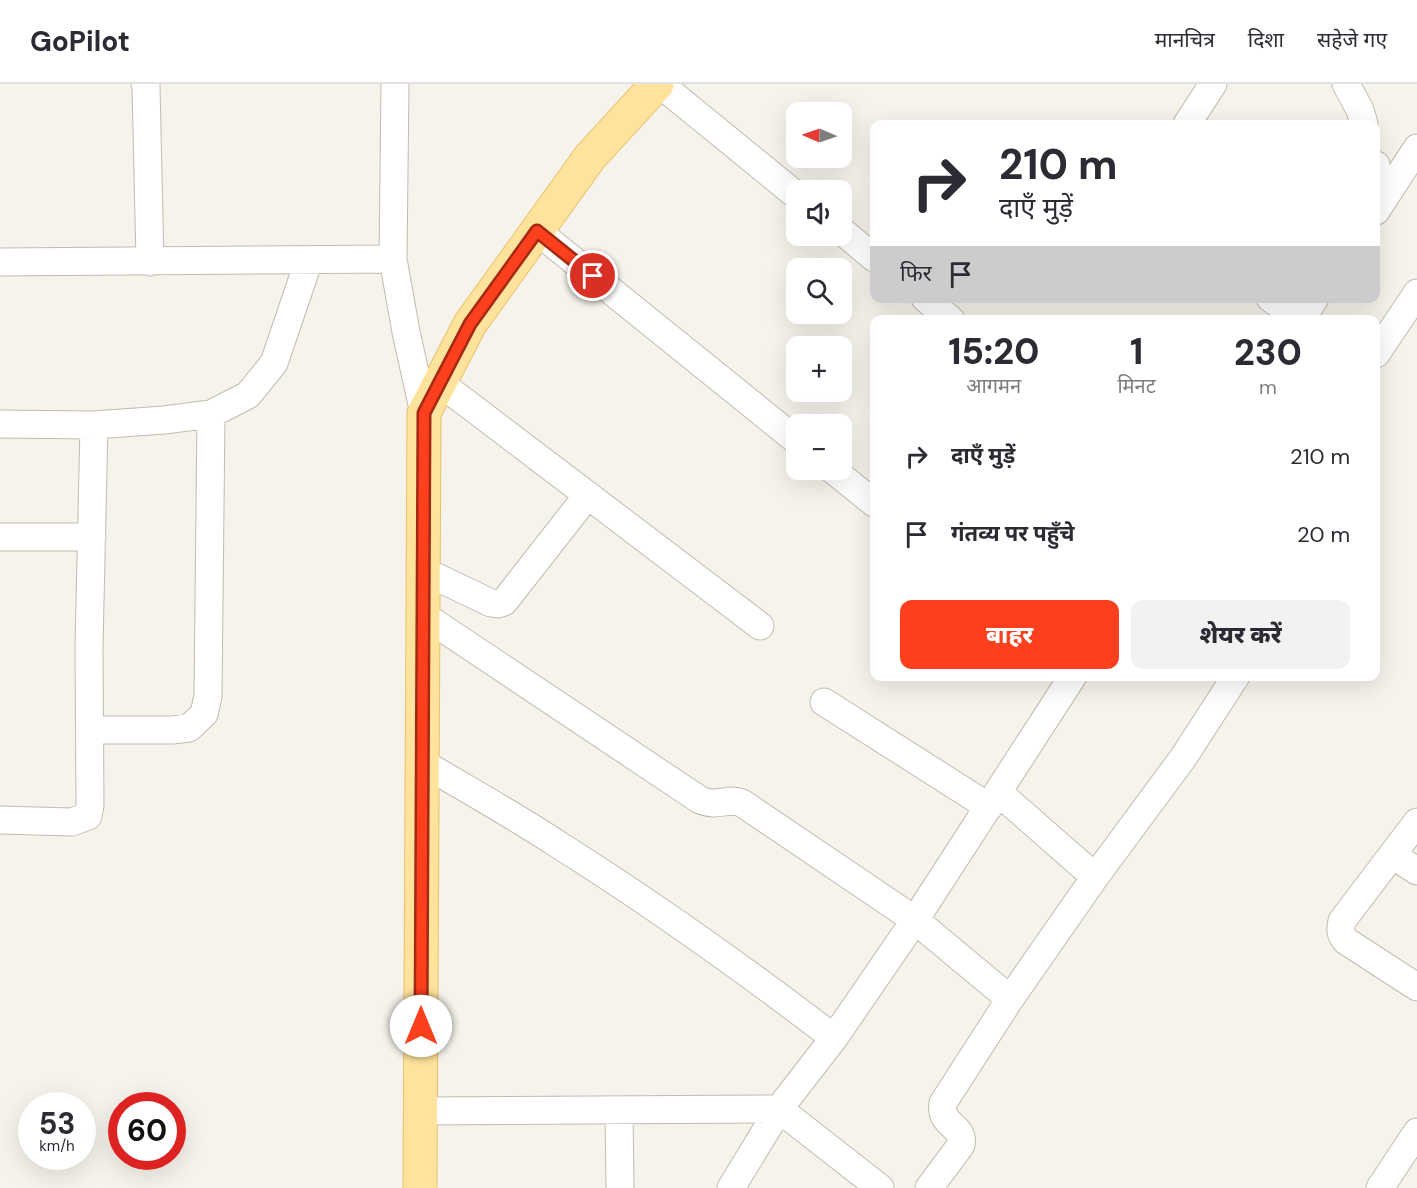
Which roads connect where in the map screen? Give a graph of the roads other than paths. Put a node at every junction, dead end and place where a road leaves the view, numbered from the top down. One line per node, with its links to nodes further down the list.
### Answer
1 (145, 84): 17 (street)
2 (395, 84): 14 (street)
3 (658, 84): 9 (street); 11 (main road)
4 (1213, 84): 6 (street)
5 (1346, 84): 7 (street)
6 (1190, 120)
7 (1363, 120)
8 (1417, 148): 10 (street)
9 (786, 187)
10 (1380, 205)
11 (537, 231): 24 (main road); 29 (street)
12 (852, 239): 13 (street)
13 (870, 255)
14 (393, 259): 15 (street); 25 (street)
15 (309, 260): 17 (street); 26 (street)
16 (0, 262): 17 (street)
17 (150, 262)
18 (1417, 293): 23 (street)
19 (931, 303): 21 (street)
20 (1277, 303): 22 (street)
21 (945, 315)
22 (1295, 315)
23 (1380, 348)
24 (440, 383): 25 (main road); 31 (street)
25 (424, 413): 35 (main road)
26 (211, 414): 28 (street); 41 (street)
27 (0, 424): 28 (street)
28 (94, 425): 34 (street)
29 (786, 432)
30 (845, 480): 32 (street)
31 (587, 496): 35 (street); 37 (street)
32 (870, 500)
33 (0, 537): 34 (street)
34 (92, 537): 41 (street)
35 (423, 571): 36 (main road)
36 (423, 615): 42 (main road); 49 (street)
37 (760, 626)
38 (1070, 681): 43 (street)
39 (1233, 681): 48 (street)
40 (824, 702): 43 (street)
41 (91, 730): 44 (street)
42 (423, 763): 52 (street); 55 (main road)
43 (994, 799): 48 (street); 49 (street)
44 (0, 820)
45 (1417, 822): 46 (street)
46 (1392, 855): 47 (street); 50 (street)
47 (1417, 871)
48 (1095, 877): 51 (street)
49 (915, 920): 51 (street); 52 (street)
50 (1417, 987)
51 (1010, 999): 61 (street)
52 (834, 1038): 53 (street)
53 (779, 1109): 54 (street); 59 (street); 60 (street)
54 (619, 1110): 55 (street); 58 (street)
55 (420, 1111): 57 (main road)
56 (1417, 1131): 62 (street)
57 (420, 1188)
58 (620, 1188)
59 (731, 1188)
60 (880, 1188)
61 (929, 1188)
62 (1380, 1188)

